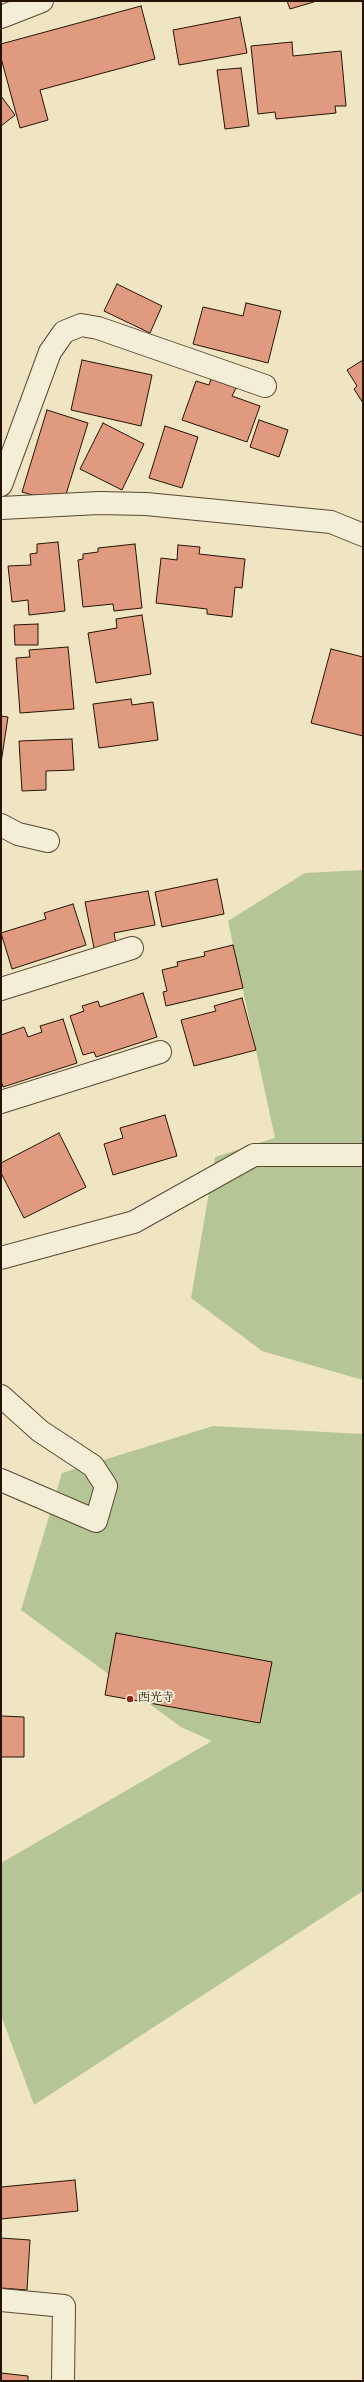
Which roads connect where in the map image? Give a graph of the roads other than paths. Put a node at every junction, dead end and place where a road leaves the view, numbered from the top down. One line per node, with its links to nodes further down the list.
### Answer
1 (42, 1): 2 (street)
2 (1, 17)
3 (265, 386): 4 (street)
4 (1, 484)
5 (1, 508): 6 (street)
6 (360, 527)
7 (1, 825): 8 (street)
8 (48, 841)
9 (132, 948): 10 (street)
10 (1, 989)
11 (160, 1052): 12 (street)
12 (1, 1102)
13 (363, 1155): 14 (street)
14 (1, 1258)
15 (1, 1396): 16 (street)
16 (1, 1480)
17 (1, 2300): 18 (street)
18 (63, 2381)

